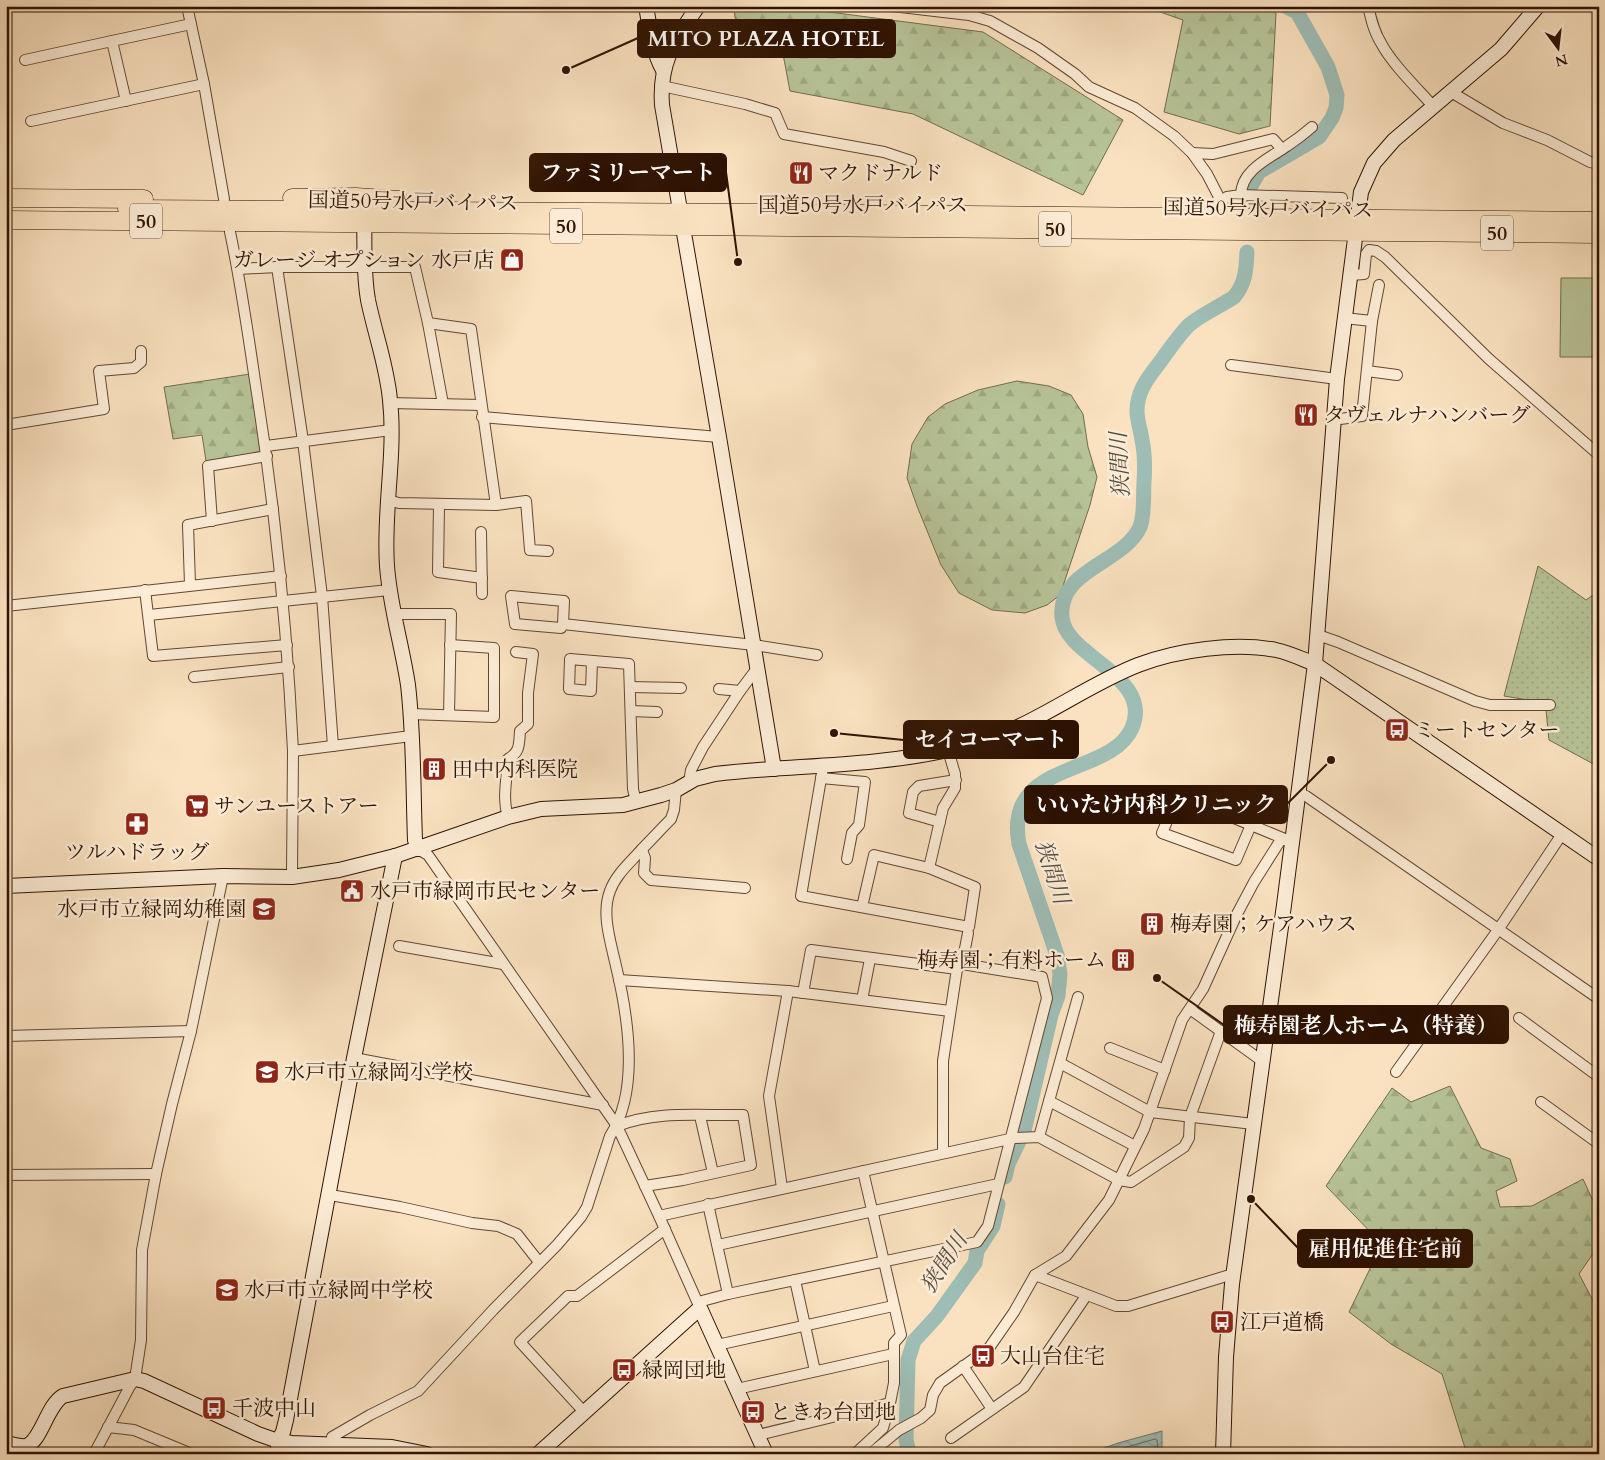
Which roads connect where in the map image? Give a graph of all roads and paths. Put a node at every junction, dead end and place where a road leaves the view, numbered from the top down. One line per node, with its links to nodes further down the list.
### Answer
1 (187, 6): 7 (street)
2 (646, 6): 10 (street)
3 (698, 6): 10 (street)
4 (892, 6): 19 (street)
5 (1368, 6): 15 (street)
6 (1538, 6): 13 (street)
7 (191, 24): 8 (street); 11 (street)
8 (112, 41): 9 (street); 14 (street)
9 (25, 60)
10 (663, 70): 12 (street)
11 (204, 84): 14 (street); 25 (street)
12 (662, 86): 20 (street); 30 (street)
13 (1451, 92): 15 (street); 21 (street)
14 (126, 101): 16 (street)
15 (1433, 106): 32 (street)
16 (31, 121)
17 (1312, 128): 18 (street)
18 (1282, 149): 19 (street); 22 (street)
19 (1192, 153): 27 (street)
20 (911, 161)
21 (1599, 164)
22 (1241, 195): 24 (street); 27 (street)
23 (6, 198): 25 (highway)
24 (1342, 198)
25 (224, 199): 28 (highway)
26 (6, 209): 28 (highway, 国道50号水戸バイパス / 50)
27 (1221, 209): 30 (highway, 国道50号水戸バイパス / 50); 32 (highway, 国道50号水戸バイパス / 50)
28 (361, 211): 29 (highway, 国道50号水戸バイパス / 50); 30 (highway, 国道50号水戸バイパス / 50); 30 (highway, 国道50号水戸バイパス / 50); 34 (highway); 37 (street)
29 (6, 220)
30 (682, 220): 32 (highway, 国道50号水戸バイパス / 50); 56 (street)
31 (1599, 221): 32 (highway, 国道50号水戸バイパス / 50)
32 (1356, 226): 35 (highway, 国道50号水戸バイパス / 50); 39 (street)
33 (6, 230): 34 (highway)
34 (230, 232): 38 (street)
35 (1599, 234)
36 (277, 267): 37 (street); 38 (street); 57 (street)
37 (364, 268): 43 (street); 49 (street)
38 (238, 269): 58 (street)
39 (1351, 275): 41 (street); 59 (street)
40 (1379, 285): 42 (street)
41 (1344, 318): 42 (street); 48 (street)
42 (1372, 321): 46 (street)
43 (428, 323): 50 (street); 51 (street)
44 (141, 350): 54 (street)
45 (1231, 365): 48 (street)
46 (1367, 371): 47 (street); 53 (street)
47 (1398, 374)
48 (1337, 379): 53 (street)
49 (390, 402): 50 (street); 55 (street)
50 (442, 404): 51 (street)
51 (481, 405): 52 (street)
52 (482, 417): 56 (street); 62 (street)
53 (1333, 420): 79 (street)
54 (6, 425)
55 (392, 430): 57 (street); 60 (street)
56 (720, 437): 82 (street)
57 (303, 441): 58 (street); 73 (street)
58 (266, 451): 63 (street); 64 (street)
59 (1599, 455)
60 (387, 500): 61 (street); 71 (street)
61 (439, 504): 62 (street); 68 (street)
62 (496, 505): 66 (street)
63 (273, 509): 64 (street); 67 (street)
64 (212, 521): 69 (street)
65 (481, 532): 68 (street)
66 (548, 551)
67 (281, 576): 69 (street); 74 (street)
68 (482, 578): 72 (street)
69 (190, 584): 70 (street)
70 (145, 590): 75 (street); 77 (street)
71 (389, 590): 73 (street); 76 (street)
72 (482, 594)
73 (322, 596): 74 (street); 100 (street)
74 (284, 601): 77 (street); 80 (street)
75 (6, 606)
76 (394, 614): 81 (street); 97 (street)
77 (149, 615): 80 (street)
78 (563, 624): 78 (street); 82 (street)
79 (1318, 635): 86 (street); 94 (street)
80 (287, 645): 87 (street)
81 (450, 645): 98 (street); 98 (street)
82 (754, 645): 84 (street); 88 (street)
83 (516, 652): 110 (street)
84 (817, 655)
85 (592, 661): 90 (street)
86 (1315, 664): 101 (street); 108 (street); 113 (street)
87 (289, 667): 89 (street); 102 (street)
88 (758, 667): 93 (street); 103 (street)
89 (194, 677)
90 (630, 687): 91 (street); 95 (street)
91 (681, 688)
92 (719, 689): 93 (street)
93 (740, 691): 106 (street)
94 (1550, 705)
95 (631, 711): 96 (street); 109 (street)
96 (657, 712)
97 (411, 714): 98 (street); 99 (street)
98 (449, 715)
99 (411, 736): 100 (street); 115 (street)
100 (333, 746): 102 (street)
101 (948, 750): 104 (street); 105 (street)
102 (293, 751): 122 (street)
103 (774, 769): 104 (street); 106 (street)
104 (822, 772): 118 (street); 125 (street)
105 (956, 780): 111 (street); 111 (street)
106 (689, 782): 107 (street)
107 (676, 790): 109 (street); 116 (street)
108 (1298, 792): 114 (street); 126 (street)
109 (636, 802): 110 (street)
110 (508, 816): 115 (street)
111 (940, 822): 120 (street)
112 (1251, 825): 112 (street); 114 (street)
113 (1562, 834): 119 (street); 126 (street)
114 (1289, 838): 138 (street); 146 (street)
115 (418, 849): 117 (street); 130 (street)
116 (642, 850): 124 (street); 132 (street)
117 (395, 856): 122 (street); 145 (street)
118 (847, 858)
119 (1599, 859)
120 (929, 868): 125 (street); 125 (street)
121 (223, 876): 122 (street); 123 (street); 141 (street)
122 (292, 877)
123 (6, 886)
124 (745, 888)
125 (862, 907)
126 (1498, 930): 136 (street); 149 (street)
127 (968, 933): 131 (street)
128 (399, 946): 130 (street)
129 (870, 959): 131 (street); 134 (street); 137 (street)
130 (503, 964): 153 (street)
131 (959, 967): 139 (street); 160 (street)
132 (619, 980): 133 (street); 158 (street)
133 (788, 991): 134 (street); 171 (street)
134 (803, 993): 137 (street)
135 (1078, 997): 147 (street)
136 (1599, 999)
137 (862, 1000): 139 (street)
138 (1190, 1009): 142 (street); 148 (street)
139 (950, 1011): 163 (street)
140 (1518, 1018): 150 (street)
141 (191, 1031): 143 (street); 166 (street)
142 (1221, 1031): 146 (street); 156 (street)
143 (6, 1036)
144 (1110, 1048): 148 (street)
145 (354, 1058): 153 (street); 172 (street)
146 (1262, 1061): 157 (street)
147 (1060, 1064): 151 (street); 154 (street)
148 (1165, 1070): 154 (street)
149 (1396, 1072)
150 (1599, 1077)
151 (1049, 1101): 159 (street); 162 (street)
152 (1541, 1102): 161 (street)
153 (603, 1105): 158 (street)
154 (1150, 1112): 156 (street); 162 (street)
155 (700, 1116): 158 (street); 165 (street); 165 (street)
156 (1190, 1117): 157 (street); 168 (street)
157 (1253, 1124): 180 (street)
158 (617, 1126): 170 (street); 179 (street)
159 (1035, 1137): 160 (street); 168 (street)
160 (1012, 1139): 163 (street); 169 (street)
161 (1599, 1144)
162 (1135, 1146): 168 (street)
163 (943, 1153): 164 (street)
164 (863, 1171): 171 (street); 174 (street)
165 (713, 1173): 170 (street)
166 (156, 1174): 167 (street); 192 (street)
167 (6, 1175)
168 (1119, 1180): 181 (street)
169 (998, 1184): 174 (street); 178 (street)
170 (645, 1186): 175 (street)
171 (782, 1188): 173 (street)
172 (330, 1195): 179 (street); 202 (street)
173 (708, 1204): 175 (street); 177 (street)
174 (872, 1212): 177 (street); 178 (street)
175 (659, 1216): 176 (street)
176 (665, 1229): 186 (street); 196 (street)
177 (718, 1245): 183 (street)
178 (884, 1261): 182 (street); 185 (street)
179 (539, 1262): 201 (street)
180 (1233, 1274): 184 (street); 210 (street)
181 (1035, 1275): 184 (street); 190 (street)
182 (795, 1280): 183 (street); 187 (street)
183 (728, 1294): 186 (street)
184 (1086, 1296): 195 (street)
185 (893, 1306): 187 (street); 189 (street)
186 (700, 1308): 188 (street); 196 (street)
187 (806, 1326): 188 (street); 191 (street)
188 (717, 1345): 193 (street)
189 (893, 1354): 191 (street); 194 (street)
190 (963, 1366): 195 (street); 209 (street)
191 (815, 1371): 193 (street)
192 (135, 1379): 197 (street); 200 (street); 202 (street)
193 (737, 1389): 198 (street)
194 (890, 1404): 198 (street); 208 (street)
195 (992, 1409): 199 (street)
196 (584, 1412): 206 (street)
197 (108, 1427): 203 (street); 204 (street)
198 (758, 1434): 207 (street)
199 (951, 1438)
200 (6, 1443)
201 (331, 1444): 202 (street); 205 (street)
202 (278, 1447)
203 (94, 1454)
204 (192, 1454)
205 (427, 1454)
206 (538, 1454)
207 (766, 1454)
208 (855, 1454)
209 (870, 1454)
210 (1223, 1454)

